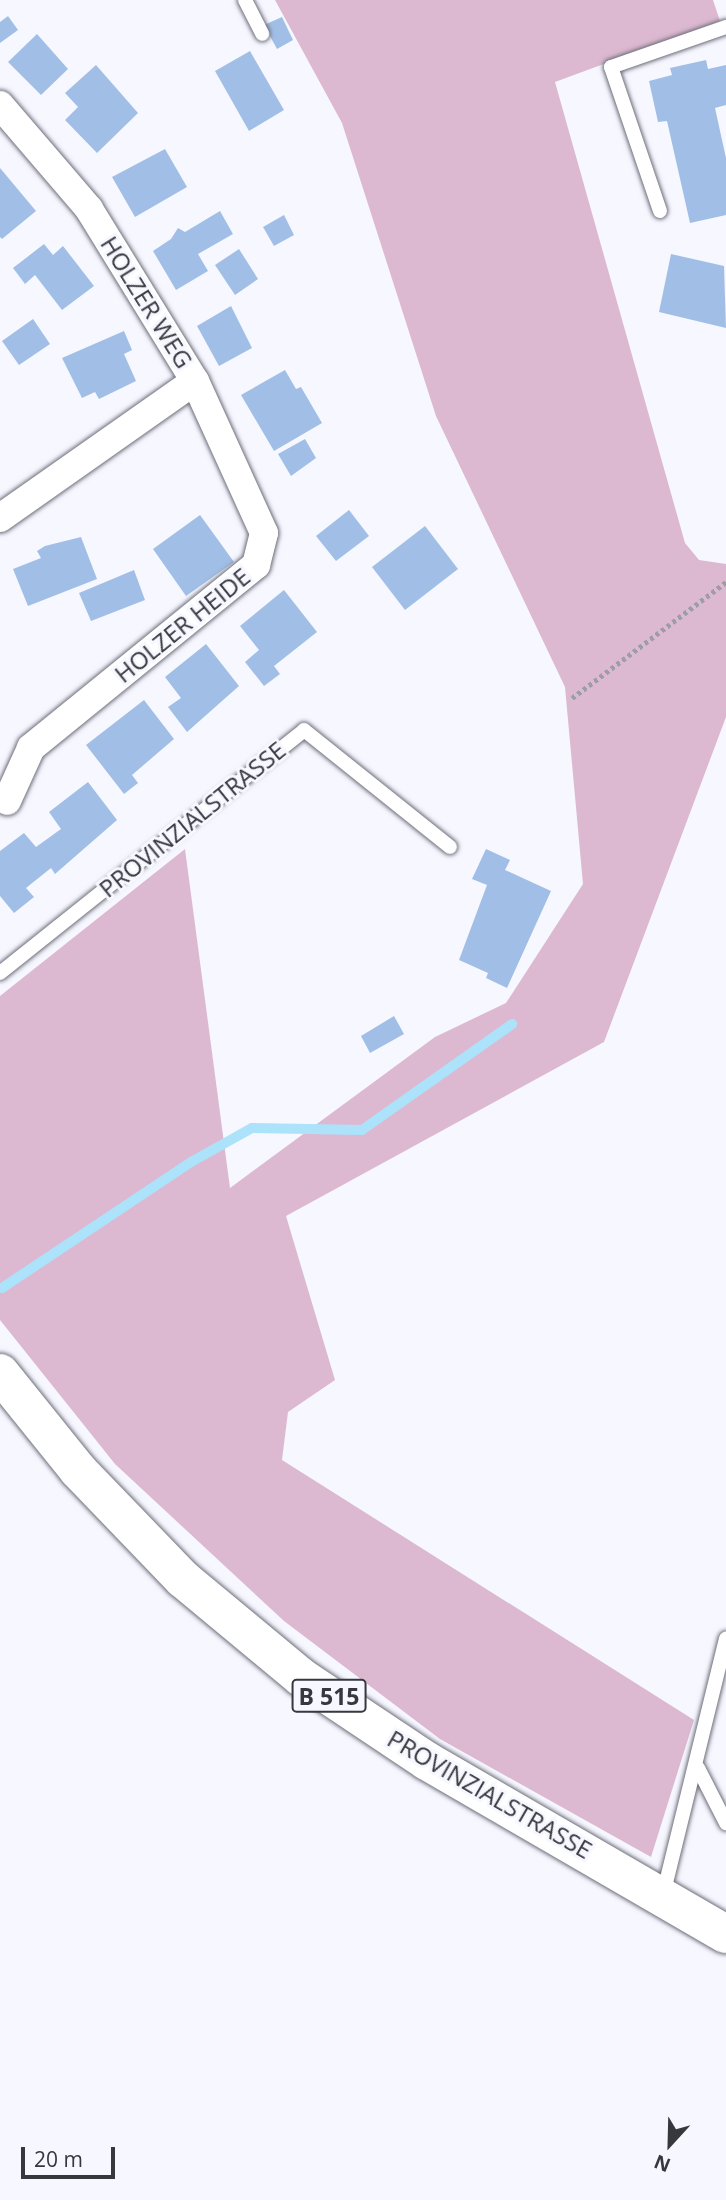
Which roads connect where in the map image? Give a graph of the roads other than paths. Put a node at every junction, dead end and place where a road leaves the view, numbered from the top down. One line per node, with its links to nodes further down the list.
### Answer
1 (245, 0): 3 (lane)
2 (726, 27): 5 (lane)
3 (262, 34)
4 (0, 106): 6 (street, HOLZER WEG)
5 (660, 211)
6 (195, 381): 7 (street, HOLZER WEG); 8 (street, HOLZER HEIDE)
7 (0, 518)
8 (6, 802)
9 (450, 847): 10 (lane, PROVINZIALSTRASSE)
10 (0, 972)
11 (0, 1373): 15 (main road, PROVINZIALSTRASSE / B 515)
12 (726, 1639): 13 (lane)
13 (698, 1768): 14 (lane); 15 (lane)
14 (726, 1823)
15 (663, 1896): 16 (main road, PROVINZIALSTRASSE / B 515)
16 (726, 1934)

